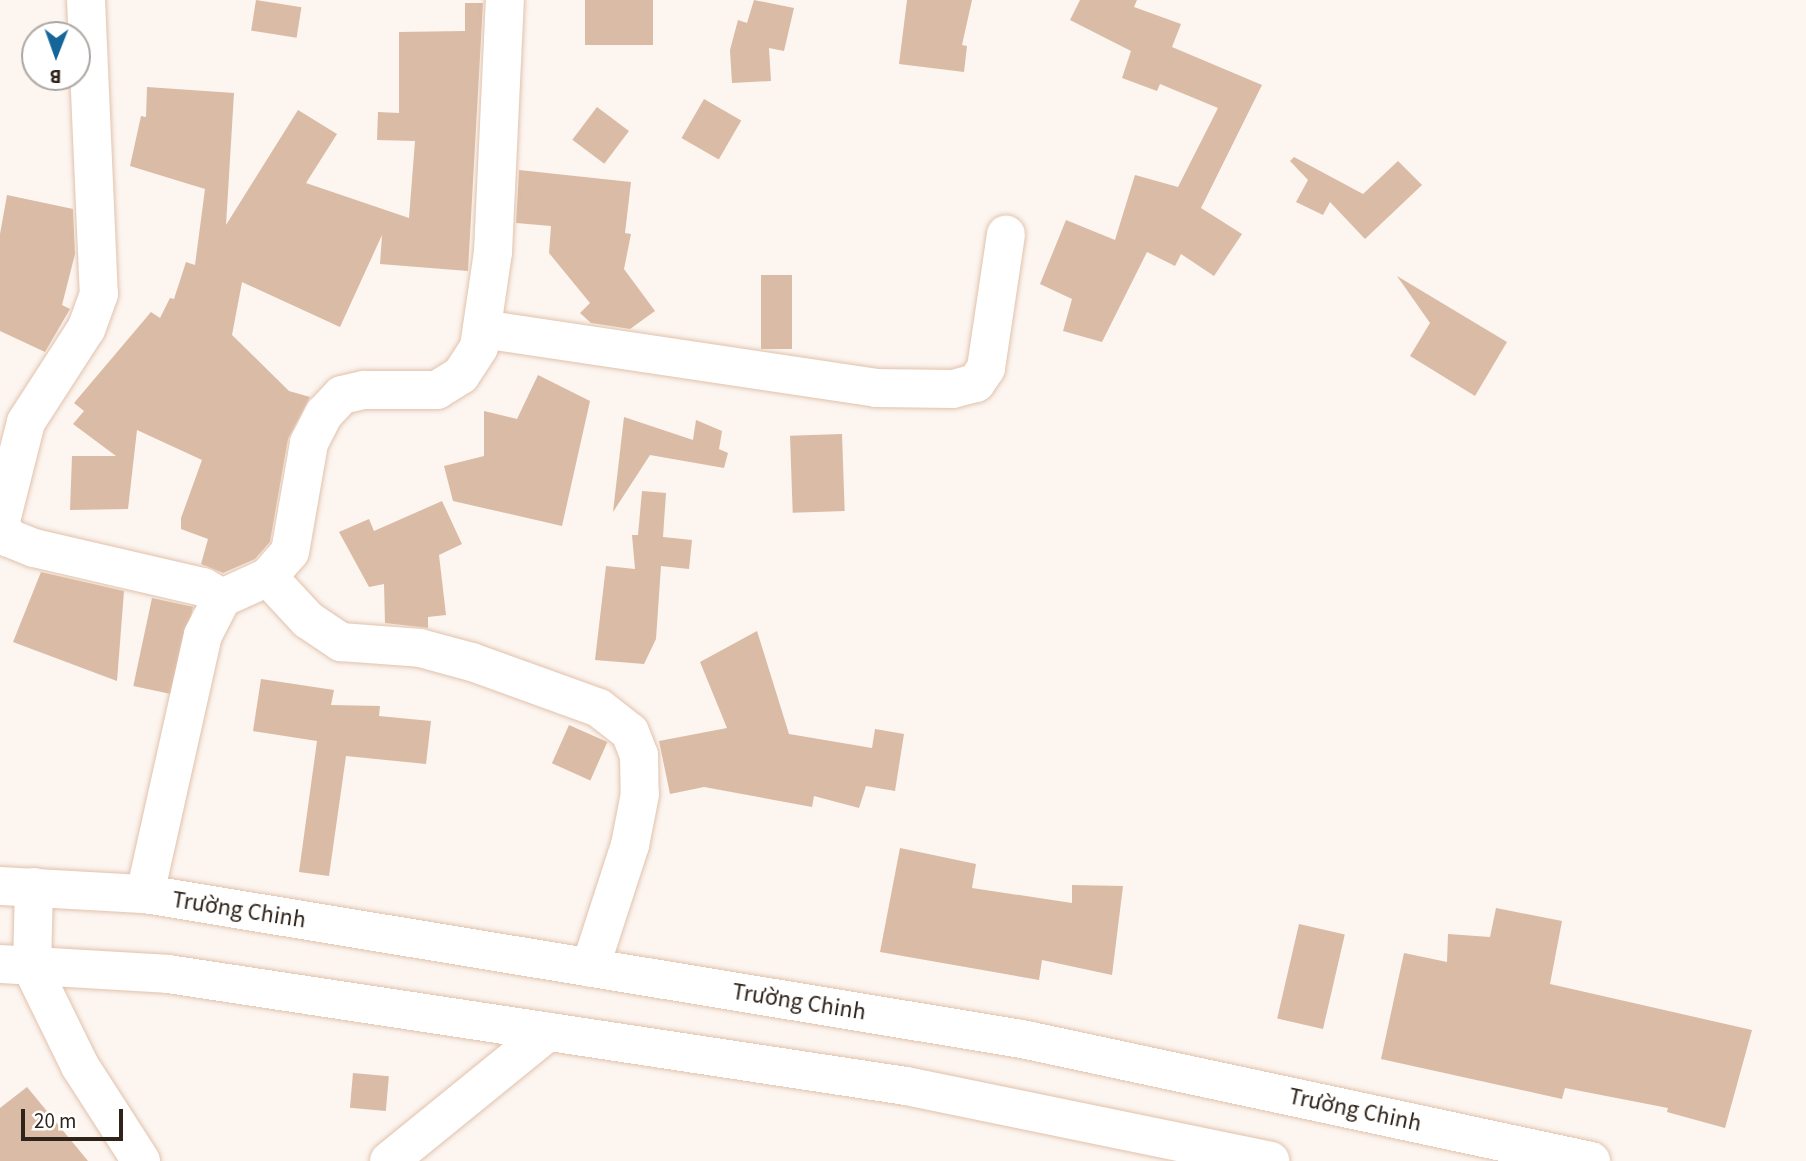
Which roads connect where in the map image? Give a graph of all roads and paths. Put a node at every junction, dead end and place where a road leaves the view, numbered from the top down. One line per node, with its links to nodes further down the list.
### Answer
1 (86, 0): 6 (street)
2 (505, 0): 4 (street)
3 (1006, 234): 4 (street)
4 (482, 328): 5 (street)
5 (268, 577): 6 (street); 10 (street)
6 (222, 598): 8 (street)
7 (17, 886): 8 (street, Trường Chinh); 9 (street)
8 (145, 894): 10 (street, Trường Chinh)
9 (16, 966): 11 (street); 12 (street)
10 (590, 968): 15 (street, Trường Chinh)
11 (548, 1032): 13 (street); 14 (street)
12 (141, 1161)
13 (389, 1161)
14 (1270, 1161)
15 (1591, 1161)

